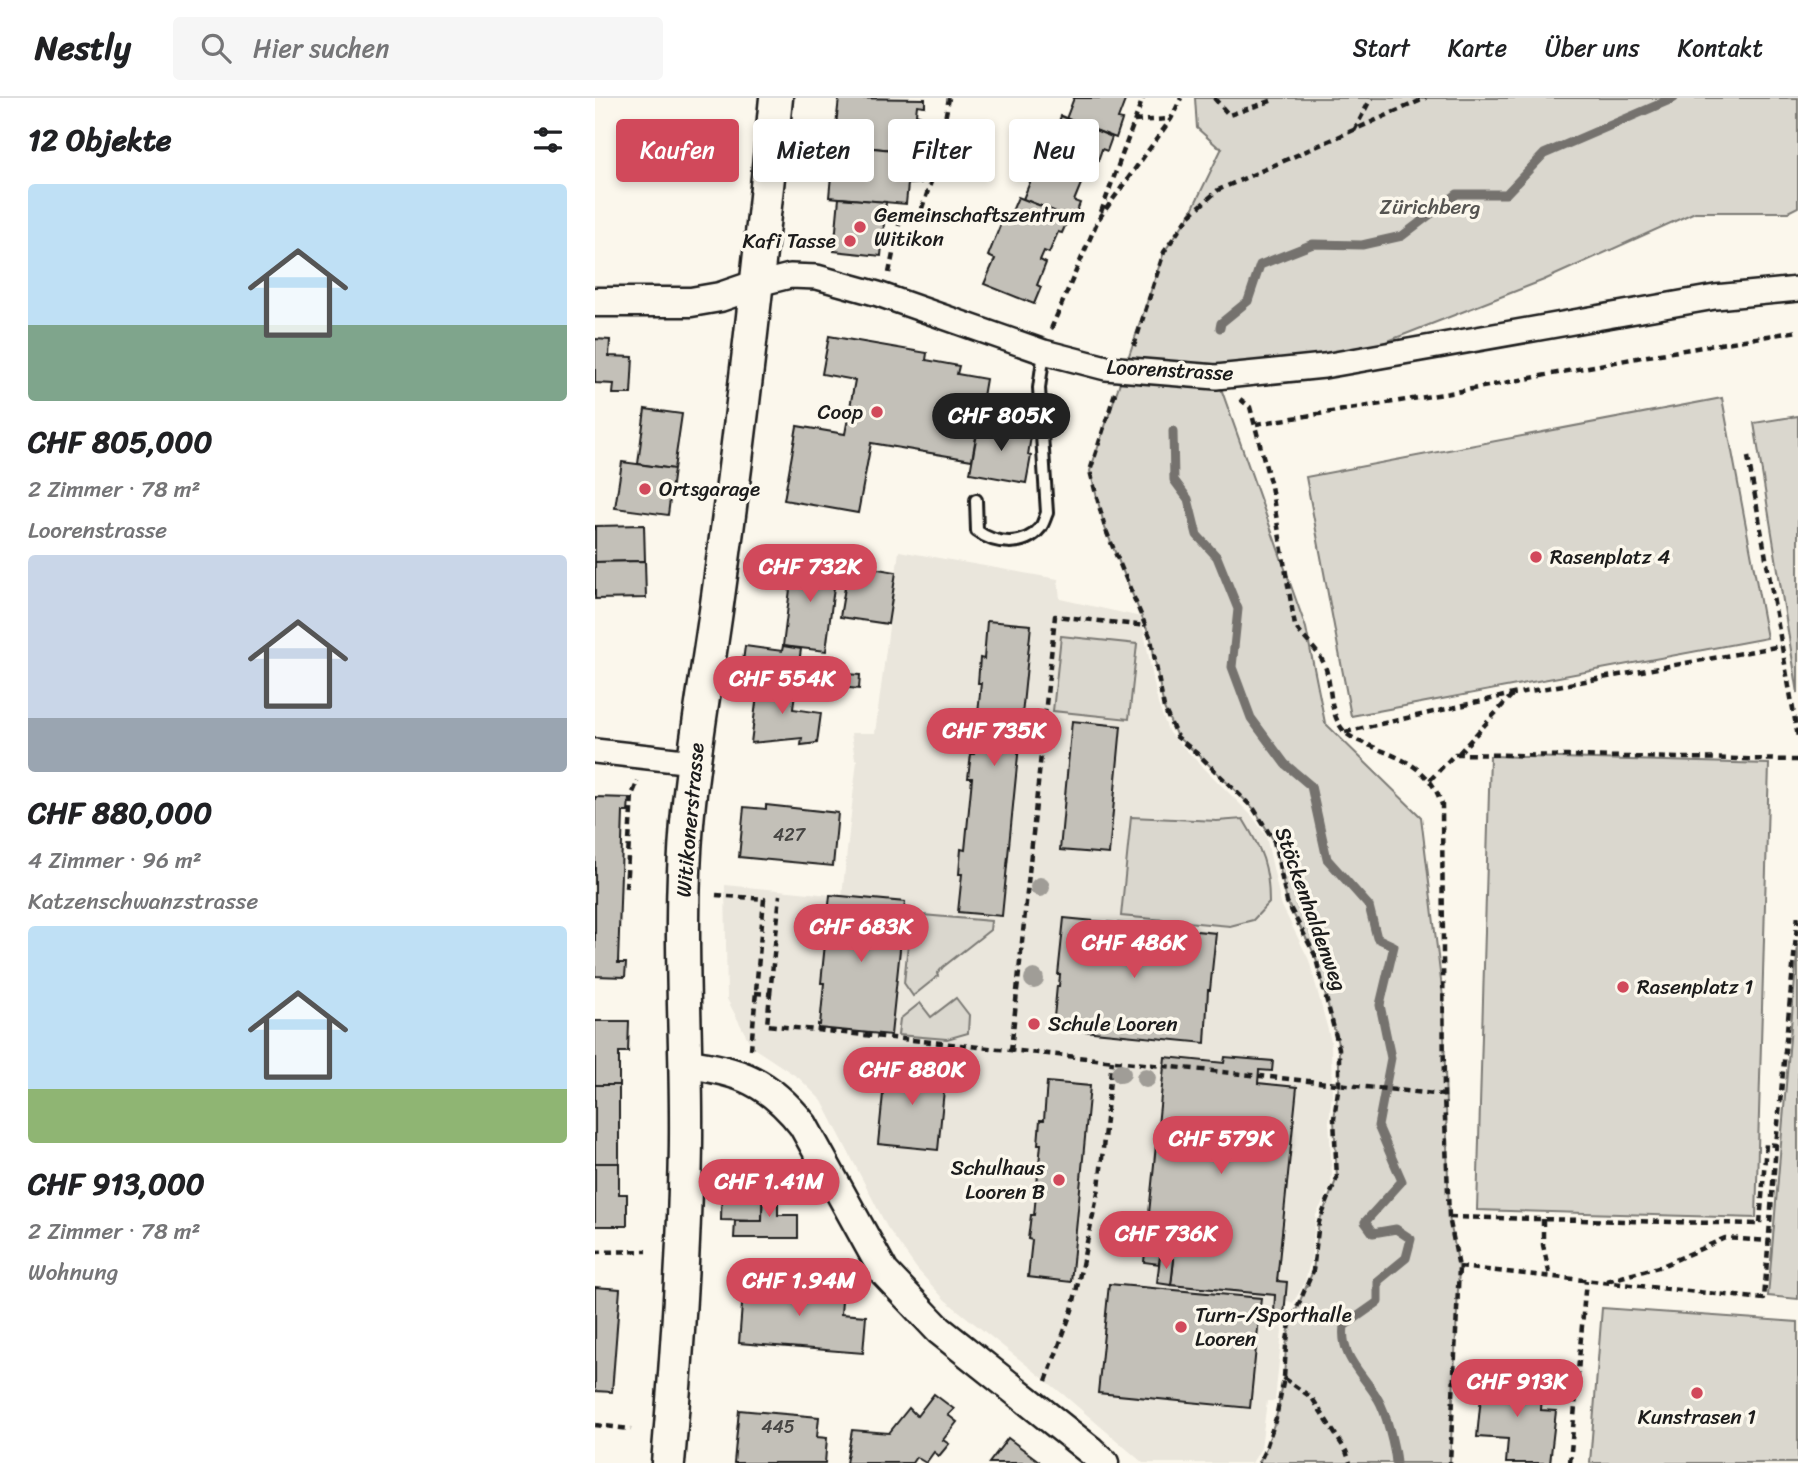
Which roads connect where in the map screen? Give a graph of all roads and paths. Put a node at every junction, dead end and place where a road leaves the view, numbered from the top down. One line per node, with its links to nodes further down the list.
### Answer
1 (776, 98): 14 (main road, Witikonerstrasse)
2 (949, 98): 13 (path)
3 (1143, 98): 10 (path)
4 (1181, 98): 9 (path)
5 (1213, 98): 8 (path)
6 (1371, 98): 11 (path)
7 (1426, 98): 11 (path, Stöckenhaldenweg)
8 (1274, 100)
9 (1171, 119): 10 (path); 12 (path)
10 (1135, 121): 12 (path)
11 (1354, 131): 19 (path, Stöckenhaldenweg)
12 (1098, 220): 18 (path)
13 (888, 276)
14 (758, 284): 16 (street, Loorenstrasse); 18 (street, Loorenstrasse); 30 (main road, Witikonerstrasse)
15 (1798, 289): 19 (street, Loorenstrasse)
16 (595, 302)
17 (1798, 331): 25 (path)
18 (1047, 342): 19 (street, Loorenstrasse); 21 (lane)
19 (1127, 361): 22 (path, Stöckenhaldenweg)
20 (1748, 457): 23 (path)
21 (976, 500)
22 (1147, 626): 40 (path); 43 (path, Stöckenhaldenweg)
23 (1781, 646): 24 (path); 26 (path)
24 (1513, 694): 25 (path); 28 (path)
25 (1345, 732): 31 (path)
26 (1798, 737)
27 (595, 751): 30 (street)
28 (1458, 754): 29 (path); 31 (path)
29 (1798, 760)
30 (693, 762): 42 (main road, Witikonerstrasse)
31 (1430, 780): 44 (path)
32 (638, 781): 33 (path)
33 (626, 888)
34 (716, 895): 37 (path)
35 (780, 895): 38 (path)
36 (1798, 915): 45 (path)
37 (755, 993): 38 (path); 39 (path)
38 (770, 994): 40 (path)
39 (751, 1049)
40 (1011, 1051): 41 (path)
41 (1112, 1060): 43 (path); 56 (path)
42 (686, 1064): 56 (street); 60 (main road, Witikonerstrasse)
43 (1339, 1084): 44 (path); 55 (path, Stöckenhaldenweg)
44 (1444, 1096): 46 (path)
45 (1776, 1145): 47 (path); 48 (path)
46 (1448, 1217): 47 (path); 51 (path)
47 (1543, 1219): 52 (path)
48 (1770, 1241): 54 (path); 54 (path)
49 (647, 1251): 50 (path)
50 (595, 1252)
51 (1459, 1268): 52 (path); 63 (path)
52 (1550, 1276): 53 (path)
53 (1586, 1280): 54 (path); 64 (path)
54 (1605, 1282)
55 (1285, 1378): 61 (path, Stöckenhaldenweg); 62 (path)
56 (1022, 1396): 59 (street)
57 (595, 1425): 58 (path)
58 (631, 1429)
59 (1092, 1459)
60 (668, 1463)
61 (1259, 1463)
62 (1350, 1463)
63 (1450, 1463)
64 (1570, 1463)

